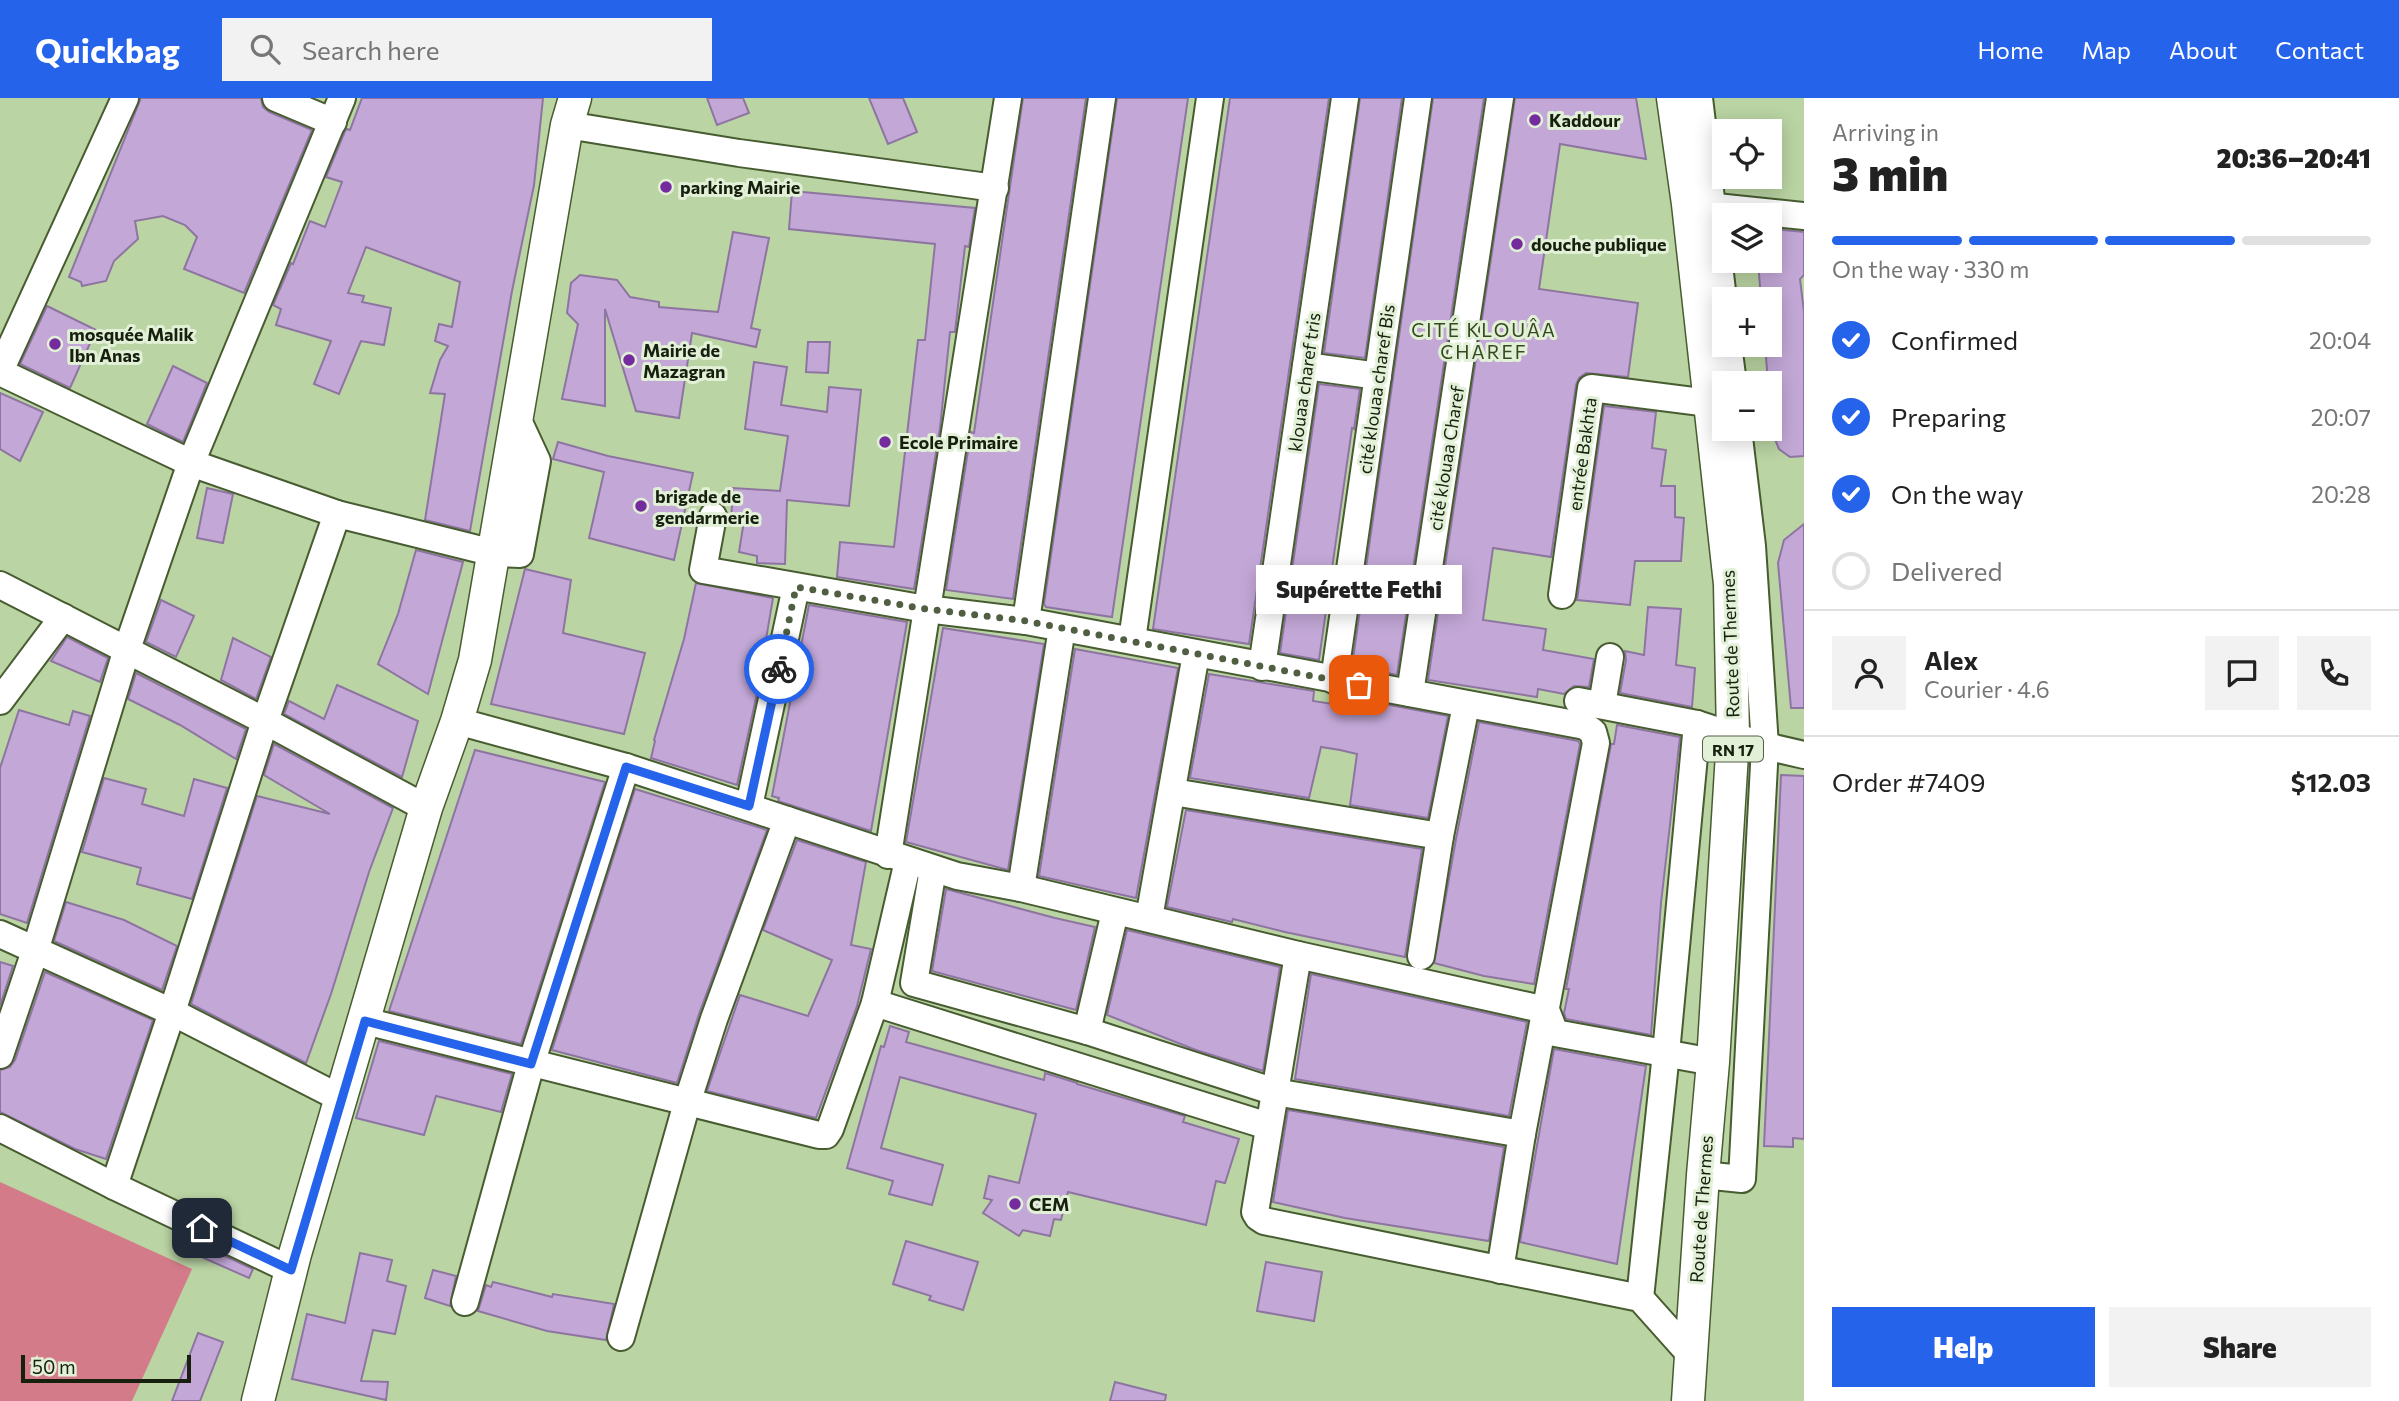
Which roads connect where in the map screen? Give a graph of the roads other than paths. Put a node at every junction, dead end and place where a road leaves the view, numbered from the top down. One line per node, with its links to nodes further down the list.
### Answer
1 (125, 98): 18 (street)
2 (276, 98): 11 (street)
3 (1008, 98): 13 (street)
4 (1102, 98): 33 (street)
5 (1210, 98): 35 (street)
6 (1345, 98): 17 (street, klouaa charef tris)
7 (1418, 98): 20 (street, cité klouaa charef Bis)
8 (1500, 98): 41 (street, cité klouaa Charef)
9 (1673, 98): 14 (main road, Route de Thermes / RN 17)
10 (1699, 98): 14 (street)
11 (338, 110): 24 (street)
12 (571, 111): 13 (street); 27 (main road)
13 (995, 188): 31 (street)
14 (1700, 205): 15 (street); 16 (street); 19 (main road, Route de Thermes / RN 17)
15 (1804, 216)
16 (1719, 287)
17 (1306, 366): 20 (street); 39 (street, klouaa charef tris)
18 (0, 371): 24 (street)
19 (1719, 371)
20 (1378, 376): 40 (street, cité klouaa charef Bis)
21 (1712, 393): 30 (street, entrée Bakhta)
22 (1723, 441): 47 (main road, Route de Thermes / RN 17)
23 (1739, 441): 48 (street)
24 (191, 463): 25 (street); 36 (street)
25 (337, 514): 27 (street); 44 (street)
26 (713, 516): 29 (street)
27 (494, 553): 45 (main road)
28 (0, 585): 32 (street)
29 (796, 587): 31 (street); 52 (street)
30 (1562, 595)
31 (926, 609): 33 (street); 56 (street)
32 (63, 617): 36 (street); 42 (street)
33 (1026, 621): 34 (street)
34 (1062, 628): 35 (street); 57 (street)
35 (1132, 640): 37 (street)
36 (127, 649): 44 (street); 61 (street)
37 (1196, 654): 39 (street); 51 (street)
38 (1610, 657): 46 (street)
39 (1262, 667): 40 (street)
40 (1334, 680): 41 (street)
41 (1410, 693): 43 (street)
42 (0, 701)
43 (1465, 705): 55 (street); 66 (street)
44 (265, 721): 53 (street); 67 (street)
45 (457, 721): 50 (street); 53 (main road)
46 (1697, 724): 47 (street); 70 (street)
47 (1733, 737): 48 (street); 72 (main road, Route de Thermes / RN 17)
48 (1765, 746): 49 (street); 80 (street)
49 (1804, 755)
50 (626, 767): 52 (street); 73 (street)
51 (1173, 792): 55 (street); 59 (street)
52 (749, 806): 54 (street)
53 (426, 808): 68 (main road)
54 (786, 820): 56 (street); 76 (street)
55 (1440, 836): 63 (street)
56 (910, 862): 57 (street); 64 (street); 65 (street)
57 (1021, 888): 58 (street)
58 (1115, 912): 59 (street); 69 (street)
59 (1149, 918): 62 (street)
60 (0, 934): 61 (street)
61 (35, 951): 67 (street); 71 (street)
62 (1298, 955): 66 (street); 74 (street)
63 (1421, 956)
64 (914, 983): 65 (street); 69 (street)
65 (875, 1003): 76 (street); 77 (street)
66 (1546, 1010): 70 (street); 79 (street)
67 (172, 1012): 75 (street); 81 (street)
68 (365, 1021): 73 (street); 75 (main road)
69 (1087, 1031): 74 (street)
70 (1666, 1053): 72 (street); 84 (street)
71 (0, 1055)
72 (1713, 1062): 80 (main road, Route de Thermes / RN 17)
73 (531, 1064): 76 (street); 85 (street)
74 (1275, 1092): 77 (street); 79 (street)
75 (342, 1099): 82 (main road)
76 (687, 1103): 86 (street)
77 (1268, 1126): 83 (street)
78 (0, 1128): 81 (street)
79 (1522, 1134): 83 (street)
80 (1703, 1175): 87 (main road, Route de Thermes / RN 17)
81 (114, 1186): 82 (street)
82 (291, 1270): 88 (main road)
83 (1500, 1270): 84 (street)
84 (1640, 1298): 87 (street)
85 (465, 1302)
86 (621, 1337)
87 (1690, 1354): 89 (main road, Route de Thermes / RN 17)
88 (258, 1401)
89 (1688, 1401)

